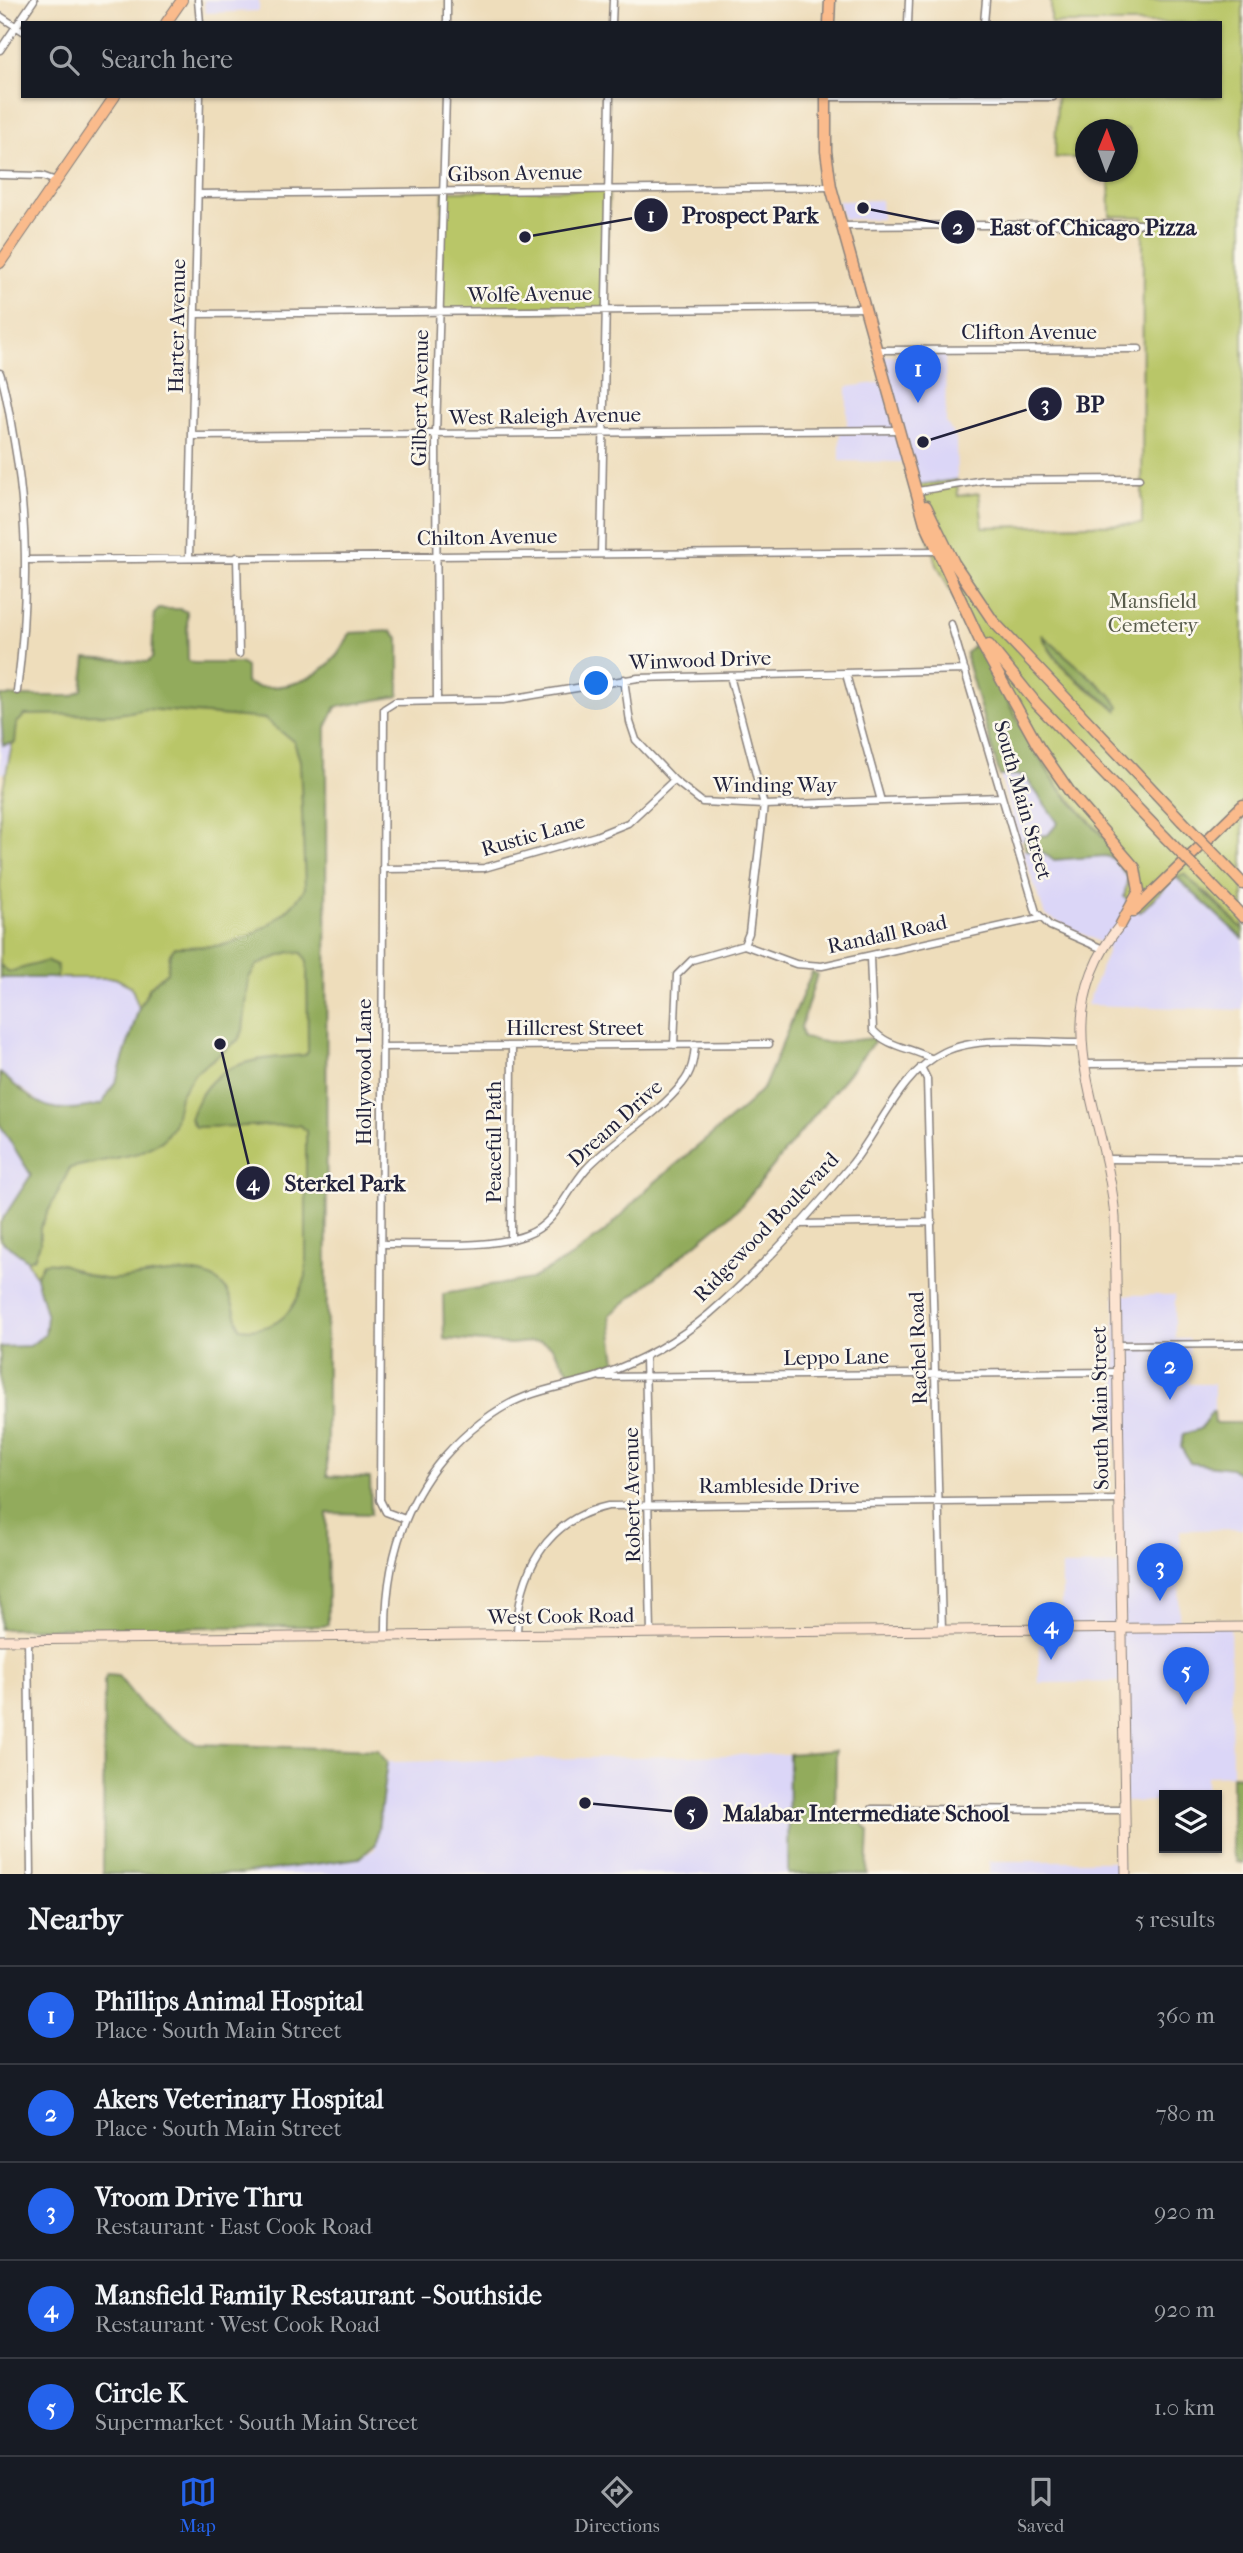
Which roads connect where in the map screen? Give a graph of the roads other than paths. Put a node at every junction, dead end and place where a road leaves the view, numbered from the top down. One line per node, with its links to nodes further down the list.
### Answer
1 (34, 0): 17 (street)
2 (183, 0): 10 (main road)
3 (198, 0): 11 (street)
4 (447, 0): 12 (street)
5 (613, 0): 13 (street)
6 (830, 0): 14 (highway)
7 (909, 0): 15 (street)
8 (986, 0): 16 (street)
9 (0, 16): 17 (street)
10 (167, 21)
11 (200, 21)
12 (447, 21)
13 (612, 21)
14 (829, 21)
15 (908, 21)
16 (984, 21)
17 (16, 27): 18 (street); 19 (street)
18 (21, 30)
19 (0, 50)
20 (115, 98): 26 (main road)
21 (200, 98): 30 (street, Harter Avenue)
22 (446, 98): 29 (street, Gilbert Avenue)
23 (610, 98): 28 (street)
24 (826, 98): 27 (highway)
25 (0, 175): 26 (street)
26 (56, 181): 33 (main road)
27 (831, 187): 28 (street, Gibson Avenue); 32 (highway)
28 (609, 189): 29 (street, Gibson Avenue); 35 (street)
29 (443, 191): 30 (street, Gibson Avenue); 36 (street, Gilbert Avenue)
30 (198, 194): 37 (street, Harter Avenue)
31 (1140, 224): 32 (street)
32 (842, 226): 34 (highway)
33 (0, 263)
34 (865, 308): 35 (street, Wolfe Avenue); 39 (highway)
35 (605, 311): 36 (street, Wolfe Avenue); 43 (street)
36 (439, 312): 37 (street, Wolfe Avenue); 44 (street, Gilbert Avenue)
37 (195, 314): 45 (street, Harter Avenue)
38 (1139, 349): 39 (street, Clifton Avenue)
39 (877, 350): 42 (highway)
40 (0, 364): 41 (street)
41 (0, 373): 53 (street)
42 (899, 430): 43 (street, West Raleigh Avenue); 47 (highway)
43 (603, 432): 44 (street, West Raleigh Avenue); 49 (street)
44 (436, 434): 45 (street, West Raleigh Avenue); 50 (street, Gilbert Avenue)
45 (192, 436): 52 (street, Harter Avenue)
46 (1139, 479): 47 (street)
47 (918, 491): 48 (highway)
48 (942, 550): 49 (street, Chilton Avenue); 54 (highway); 69 (highway, bridge)
49 (601, 554): 50 (street, Chilton Avenue)
50 (437, 555): 51 (street, Chilton Avenue); 62 (street, Gilbert Avenue)
51 (237, 557): 52 (street, Chilton Avenue); 56 (street)
52 (189, 558): 53 (street, Chilton Avenue)
53 (27, 560): 61 (street)
54 (968, 614): 70 (highway, bridge); 72 (highway)
55 (951, 624): 57 (street, South Main Street)
56 (239, 654)
57 (965, 670): 58 (street, Winwood Drive); 64 (street, South Main Street)
58 (846, 674): 59 (street, Winwood Drive); 65 (street)
59 (730, 676): 60 (street, Winwood Drive); 66 (street)
60 (624, 679): 62 (street, Winwood Drive); 63 (street, Winding Way)
61 (17, 691)
62 (437, 701): 68 (street, Hollywood Lane)
63 (674, 780): 66 (street, Winding Way); 68 (street, Rustic Lane)
64 (1002, 796): 65 (street, Winding Way); 71 (street, South Main Street)
65 (881, 801): 66 (street, Winding Way)
66 (764, 805): 73 (street)
67 (1243, 806): 72 (highway)
68 (383, 869): 81 (street, Hollywood Lane)
69 (1243, 882)
70 (1243, 917)
71 (1039, 918): 74 (street); 75 (street, Randall Road)
72 (1121, 924): 74 (main road, South Main Street)
73 (744, 945): 75 (street, Randall Road); 79 (street)
74 (1103, 949): 78 (main road, South Main Street)
75 (870, 957): 82 (street)
76 (695, 1044): 77 (street, Hillcrest Street); 79 (street, Hillcrest Street); 90 (street, Dream Drive)
77 (769, 1044)
78 (1081, 1044): 82 (street, Ridgewood Boulevard); 84 (main road, South Main Street)
79 (674, 1045): 80 (street, Hillcrest Street)
80 (512, 1046): 81 (street, Hillcrest Street); 90 (street, Peaceful Path)
81 (382, 1047): 91 (street, Hollywood Lane)
82 (932, 1059): 85 (street, Ridgewood Boulevard)
83 (1243, 1063): 84 (street)
84 (1083, 1064): 86 (main road, South Main Street)
85 (922, 1067): 88 (street, Rachel Road); 89 (street, Ridgewood Boulevard)
86 (1107, 1159): 87 (street); 93 (main road, South Main Street)
87 (1243, 1160)
88 (932, 1222): 89 (street); 96 (street, Rachel Road)
89 (799, 1224): 94 (street, Ridgewood Boulevard)
90 (511, 1238): 91 (street, Dream Drive)
91 (382, 1244): 102 (street, Hollywood Lane)
92 (1243, 1344): 93 (street)
93 (1118, 1345): 95 (main road, South Main Street)
94 (645, 1357): 97 (street, Ridgewood Boulevard); 98 (street, Robert Avenue)
95 (1119, 1372): 96 (street, Leppo Lane); 99 (main road, South Main Street)
96 (937, 1374): 98 (street, Leppo Lane); 100 (street, Rachel Road)
97 (596, 1377): 98 (street, Leppo Lane); 102 (street, Ridgewood Boulevard)
98 (647, 1377): 101 (street, Robert Avenue)
99 (1122, 1500): 100 (street, Rambleside Drive); 104 (main road, South Main Street)
100 (939, 1502): 101 (street, Rambleside Drive); 105 (street, Rachel Road)
101 (650, 1504): 106 (street, Robert Avenue); 107 (street, Rambleside Drive)
102 (405, 1520): 108 (street, Ridgewood Boulevard)
103 (1243, 1627): 104 (main road, West Cook Road)
104 (1123, 1628): 105 (main road, West Cook Road); 112 (main road, South Main Street)
105 (942, 1630): 106 (main road, West Cook Road)
106 (651, 1633): 107 (main road, West Cook Road)
107 (517, 1634): 108 (main road, West Cook Road)
108 (386, 1635): 109 (main road, West Cook Road)
109 (28, 1639): 110 (main road, West Cook Road); 113 (street)
110 (0, 1640)
111 (872, 1809): 112 (street)
112 (1125, 1810): 114 (main road, South Main Street)
113 (31, 1874)
114 (1126, 1874)

